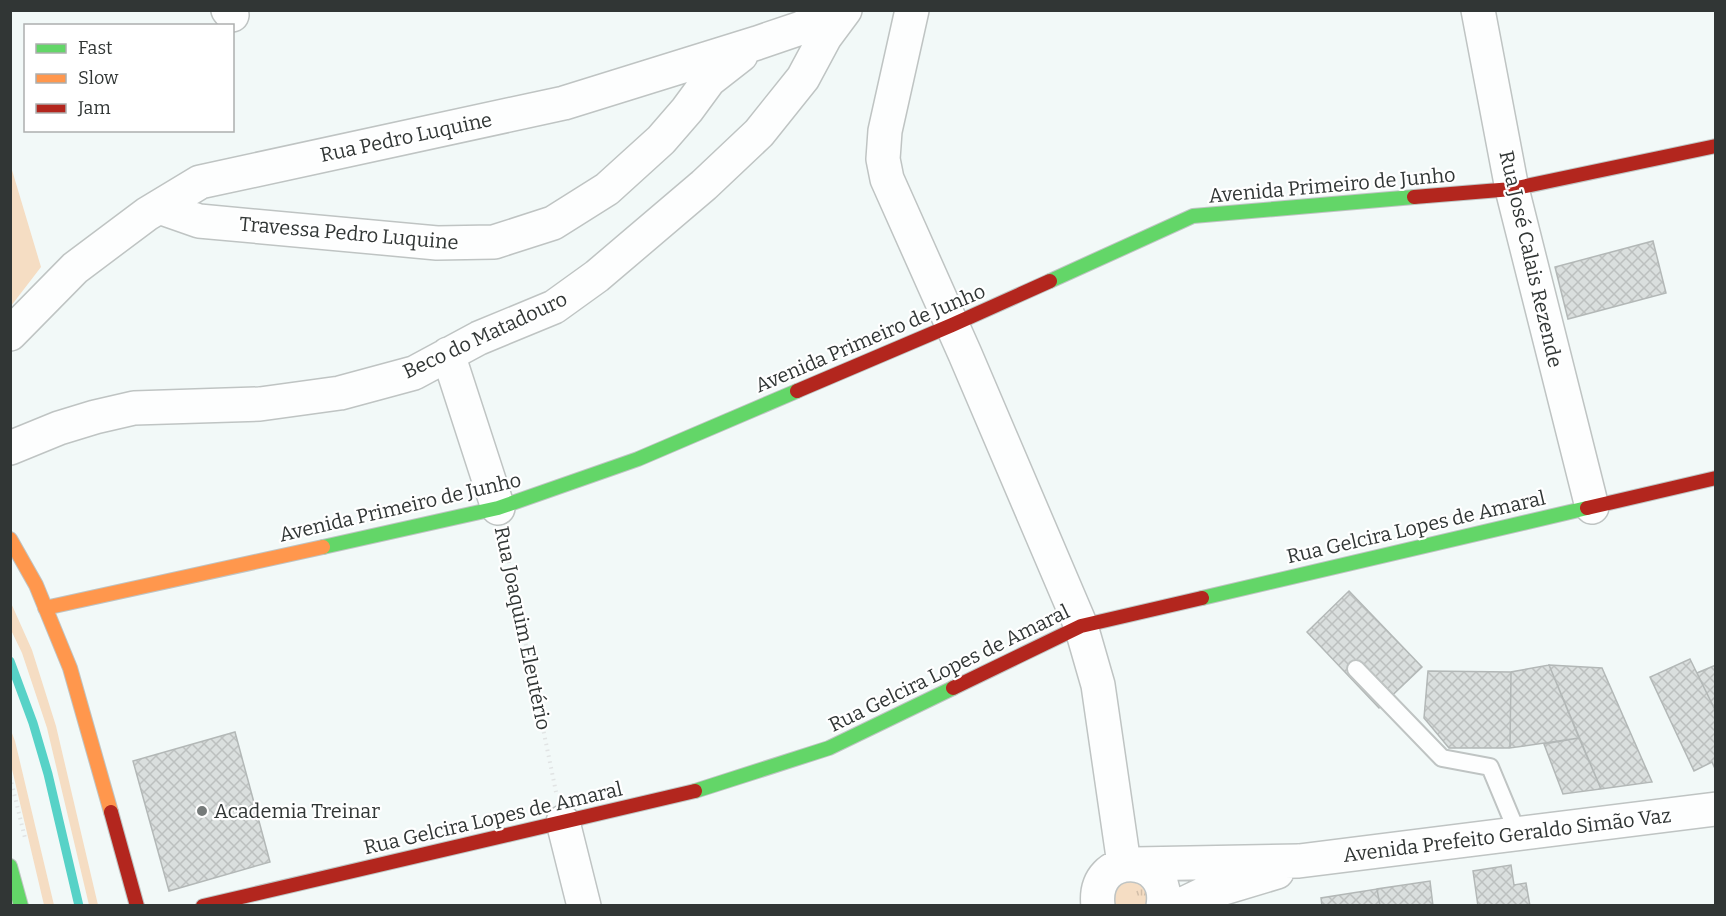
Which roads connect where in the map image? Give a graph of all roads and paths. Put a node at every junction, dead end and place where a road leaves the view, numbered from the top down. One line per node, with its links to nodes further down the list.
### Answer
1 (844, 10): 4 (street, Rua Pedro Luquine); 10 (street, Beco do Matadouro)
2 (912, 10): 8 (street)
3 (1478, 10): 6 (street, Rua José Calais Rezende)
4 (757, 43): 7 (street, Rua Pedro Luquine); 7 (street, Travessa Pedro Luquine)
5 (1716, 146): 6 (street, Avenida Primeiro de Junho)
6 (1512, 189): 8 (street, Avenida Primeiro de Junho); 13 (street, Rua José Calais Rezende)
7 (159, 207): 9 (street, Rua Pedro Luquine)
8 (952, 326): 14 (street, Avenida Primeiro de Junho); 17 (street)
9 (10, 334)
10 (448, 354): 11 (street, Beco do Matadouro); 14 (street, Rua Joaquim Eleutério)
11 (10, 448)
12 (1716, 477): 13 (street, Rua Gelcira Lopes de Amaral)
13 (1592, 507): 17 (street, Rua Gelcira Lopes de Amaral)
14 (498, 508): 16 (street, Avenida Primeiro de Junho); 20 (path, Rua Joaquim Eleutério)
15 (10, 539): 16 (street)
16 (45, 608): 27 (street)
17 (1081, 626): 20 (street, Rua Gelcira Lopes de Amaral); 23 (street)
18 (1356, 669): 21 (lane)
19 (1716, 809): 21 (street, Avenida Prefeito Geraldo Simão Vaz)
20 (562, 822): 28 (street, Rua Gelcira Lopes de Amaral); 29 (street)
21 (1518, 834): 22 (street, Avenida Prefeito Geraldo Simão Vaz)
22 (1308, 860): 23 (street); 31 (street)
23 (1130, 864): 25 (street); 30 (street)
24 (10, 866): 26 (street)
25 (1092, 902)
26 (21, 906)
27 (137, 906)
28 (203, 906)
29 (584, 906)
30 (1163, 906)
31 (1179, 906)

